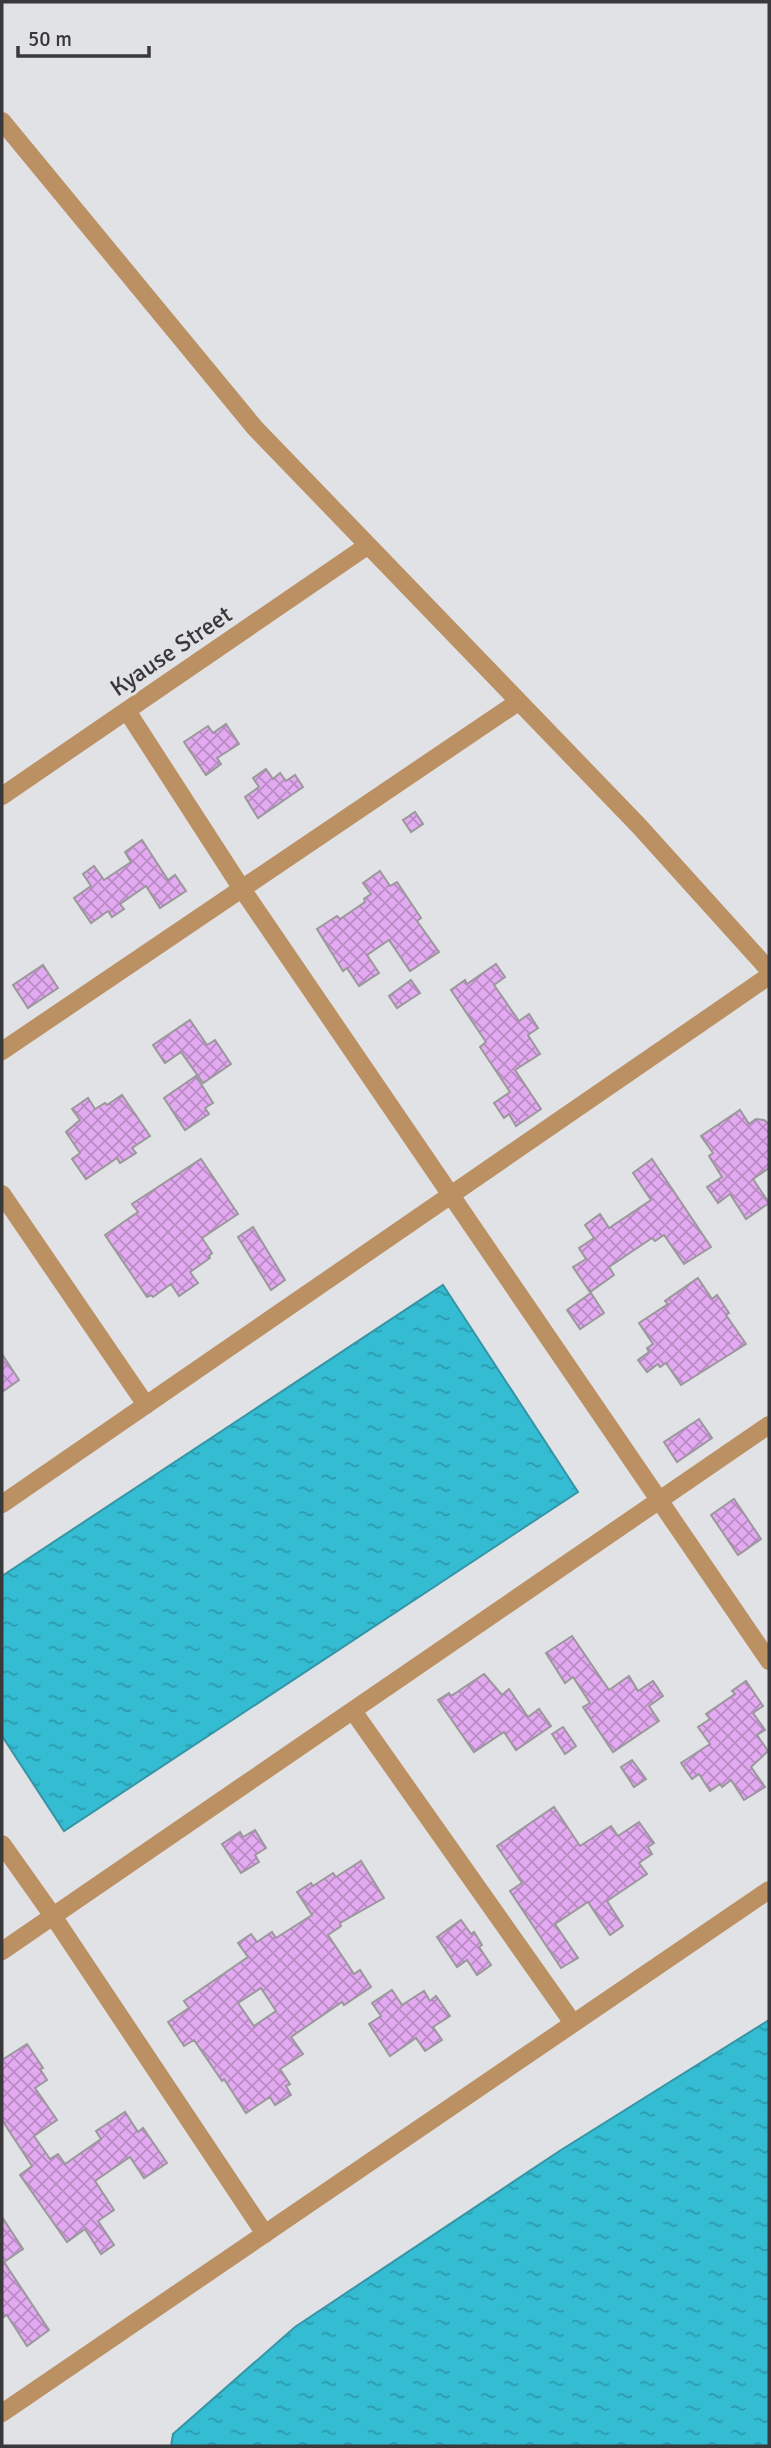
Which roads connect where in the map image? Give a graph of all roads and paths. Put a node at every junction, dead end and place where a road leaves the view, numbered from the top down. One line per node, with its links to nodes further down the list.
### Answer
1 (2, 121): 2 (street)
2 (367, 546): 3 (street); 4 (street, Kyause Street)
3 (518, 702): 6 (street); 7 (street)
4 (127, 711): 5 (street, Kyause Street); 6 (street)
5 (2, 796)
6 (242, 889): 9 (street); 11 (street)
7 (769, 970)
8 (769, 976): 11 (street)
9 (2, 1051)
10 (2, 1194): 12 (street)
11 (452, 1194): 12 (street); 14 (street)
12 (146, 1405): 15 (street)
13 (769, 1425): 14 (street)
14 (661, 1499): 16 (street); 17 (street)
15 (2, 1504)
16 (769, 1661)
17 (353, 1711): 20 (street); 22 (street)
18 (2, 1844): 20 (street)
19 (769, 1890): 22 (street)
20 (53, 1916): 21 (street); 23 (street)
21 (2, 1951)
22 (573, 2023): 23 (street)
23 (265, 2234): 24 (street)
24 (2, 2413)

